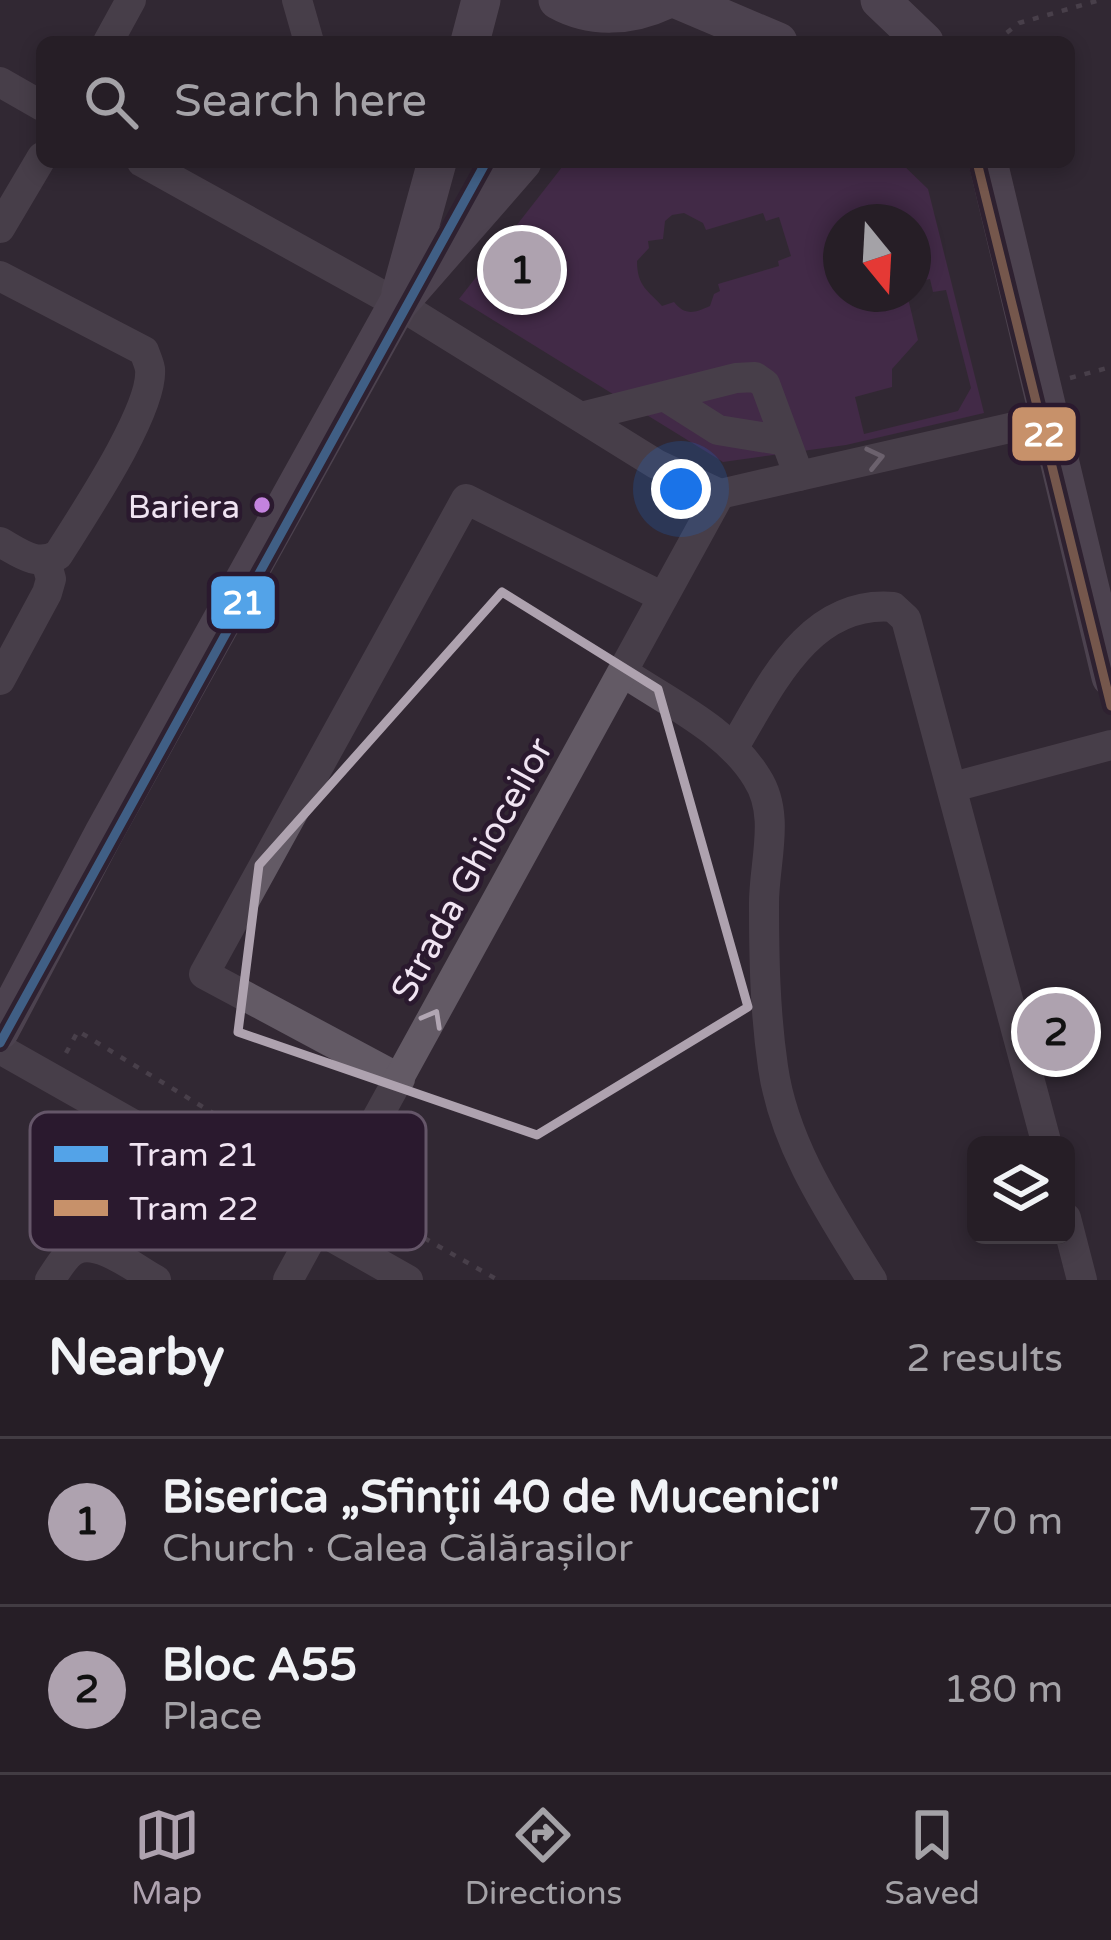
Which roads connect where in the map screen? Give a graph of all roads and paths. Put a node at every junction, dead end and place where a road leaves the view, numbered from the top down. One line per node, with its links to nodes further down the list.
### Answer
1 (131, 0): 8 (street)
2 (297, 0): 9 (street)
3 (482, 0): 10 (main road)
4 (558, 0): 7 (main road)
5 (880, 0): 13 (main road)
6 (1100, 0): 14 (path)
7 (667, 1): 11 (main road); 12 (main road)
8 (119, 36)
9 (307, 36)
10 (472, 36)
11 (632, 36)
12 (762, 36)
13 (919, 36)
14 (1002, 36)
15 (0, 82): 16 (street)
16 (36, 103)
17 (36, 167): 24 (street)
18 (153, 168): 26 (street)
19 (435, 168): 26 (main road)
20 (517, 168): 26 (main road)
21 (970, 168): 23 (main road)
22 (989, 168): 23 (main road)
23 (995, 201): 29 (main road)
24 (0, 228)
25 (0, 276): 35 (street)
26 (398, 304): 30 (street); 43 (main road)
27 (1111, 368): 29 (path)
28 (667, 397): 30 (street); 31 (street); 31 (street)
29 (1045, 402): 32 (street, one-way to 29); 38 (main road)
30 (581, 417): 33 (street)
31 (786, 441): 32 (street)
32 (799, 476): 33 (street)
33 (720, 494): 36 (street, Strada Ghioceilor)
34 (0, 542): 35 (street)
35 (46, 561): 39 (street)
36 (664, 597): 37 (street, Strada Ghioceilor); 45 (street)
37 (623, 672): 41 (street); 45 (street, Strada Ghioceilor, one-way to 37)
38 (1111, 677)
39 (0, 680)
40 (1111, 745): 42 (street)
41 (734, 747): 42 (street); 58 (street)
42 (953, 788): 48 (street)
43 (0, 1030)
44 (0, 1048): 46 (street)
45 (400, 1078): 47 (street, Strada Ghioceilor)
46 (111, 1112)
47 (381, 1112)
48 (1045, 1136)
49 (1073, 1244): 59 (street)
50 (74, 1250): 54 (street)
51 (100, 1250): 55 (street)
52 (305, 1250): 56 (street, Strada Ghioceilor)
53 (352, 1250): 57 (street)
54 (50, 1280)
55 (156, 1280)
56 (288, 1280)
57 (408, 1280)
58 (872, 1280)
59 (1082, 1280)

